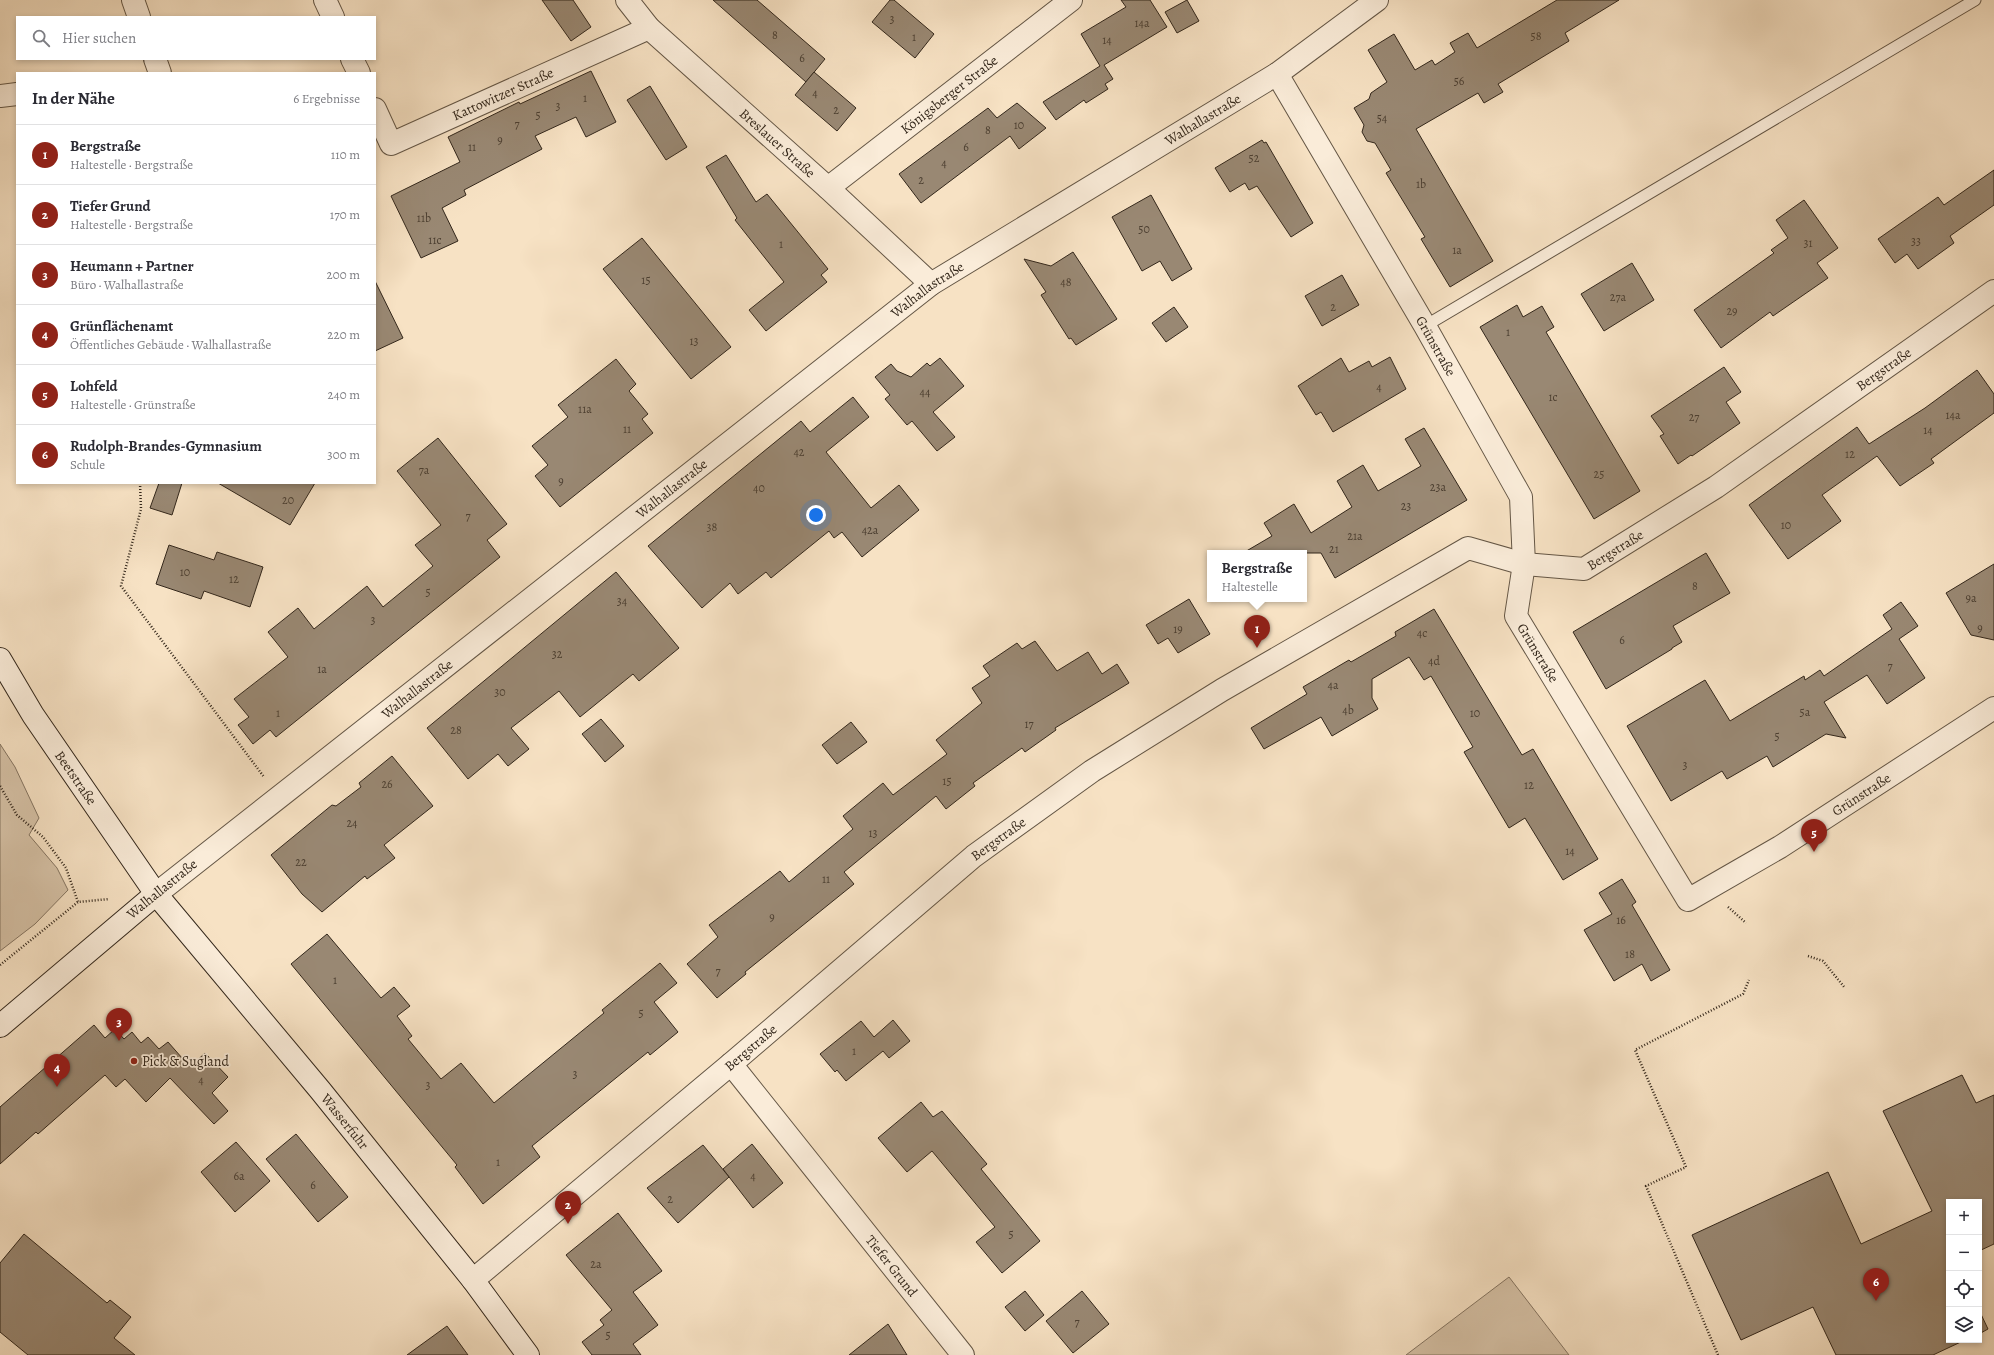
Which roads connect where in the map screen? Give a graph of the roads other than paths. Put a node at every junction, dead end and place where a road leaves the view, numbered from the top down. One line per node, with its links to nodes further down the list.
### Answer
1 (133, 0): 7 (street)
2 (325, 0): 8 (street)
3 (627, 0): 9 (street, Breslauer Straße)
4 (1071, 0): 18 (street, Königsberger Straße)
5 (1377, 0): 14 (street, Walhallastraße)
6 (1975, 0): 21 (lane)
7 (139, 16)
8 (333, 16)
9 (649, 28): 17 (street, Kattowitzer Straße); 18 (street, Breslauer Straße)
10 (155, 60): 12 (street)
11 (352, 60): 13 (street)
12 (160, 72)
13 (358, 72)
14 (1277, 74): 19 (street, Walhallastraße); 21 (street, Grünstraße)
15 (16, 94): 16 (street)
16 (0, 96)
17 (376, 111)
18 (828, 188): 19 (street, Breslauer Straße)
19 (931, 284): 25 (street, Walhallastraße)
20 (1994, 291): 22 (street, Bergstraße)
21 (1425, 326): 22 (street, Grünstraße)
22 (1524, 564): 24 (street, Grünstraße); 27 (street, Bergstraße)
23 (0, 659): 25 (street, Beetstraße)
24 (1994, 708)
25 (156, 894): 26 (street, Walhallastraße); 28 (street, Wasserfuhr)
26 (0, 1026)
27 (731, 1064): 28 (street, Bergstraße); 30 (street, Tiefer Grund)
28 (473, 1280): 29 (street, Wasserfuhr)
29 (528, 1355)
30 (963, 1355)

